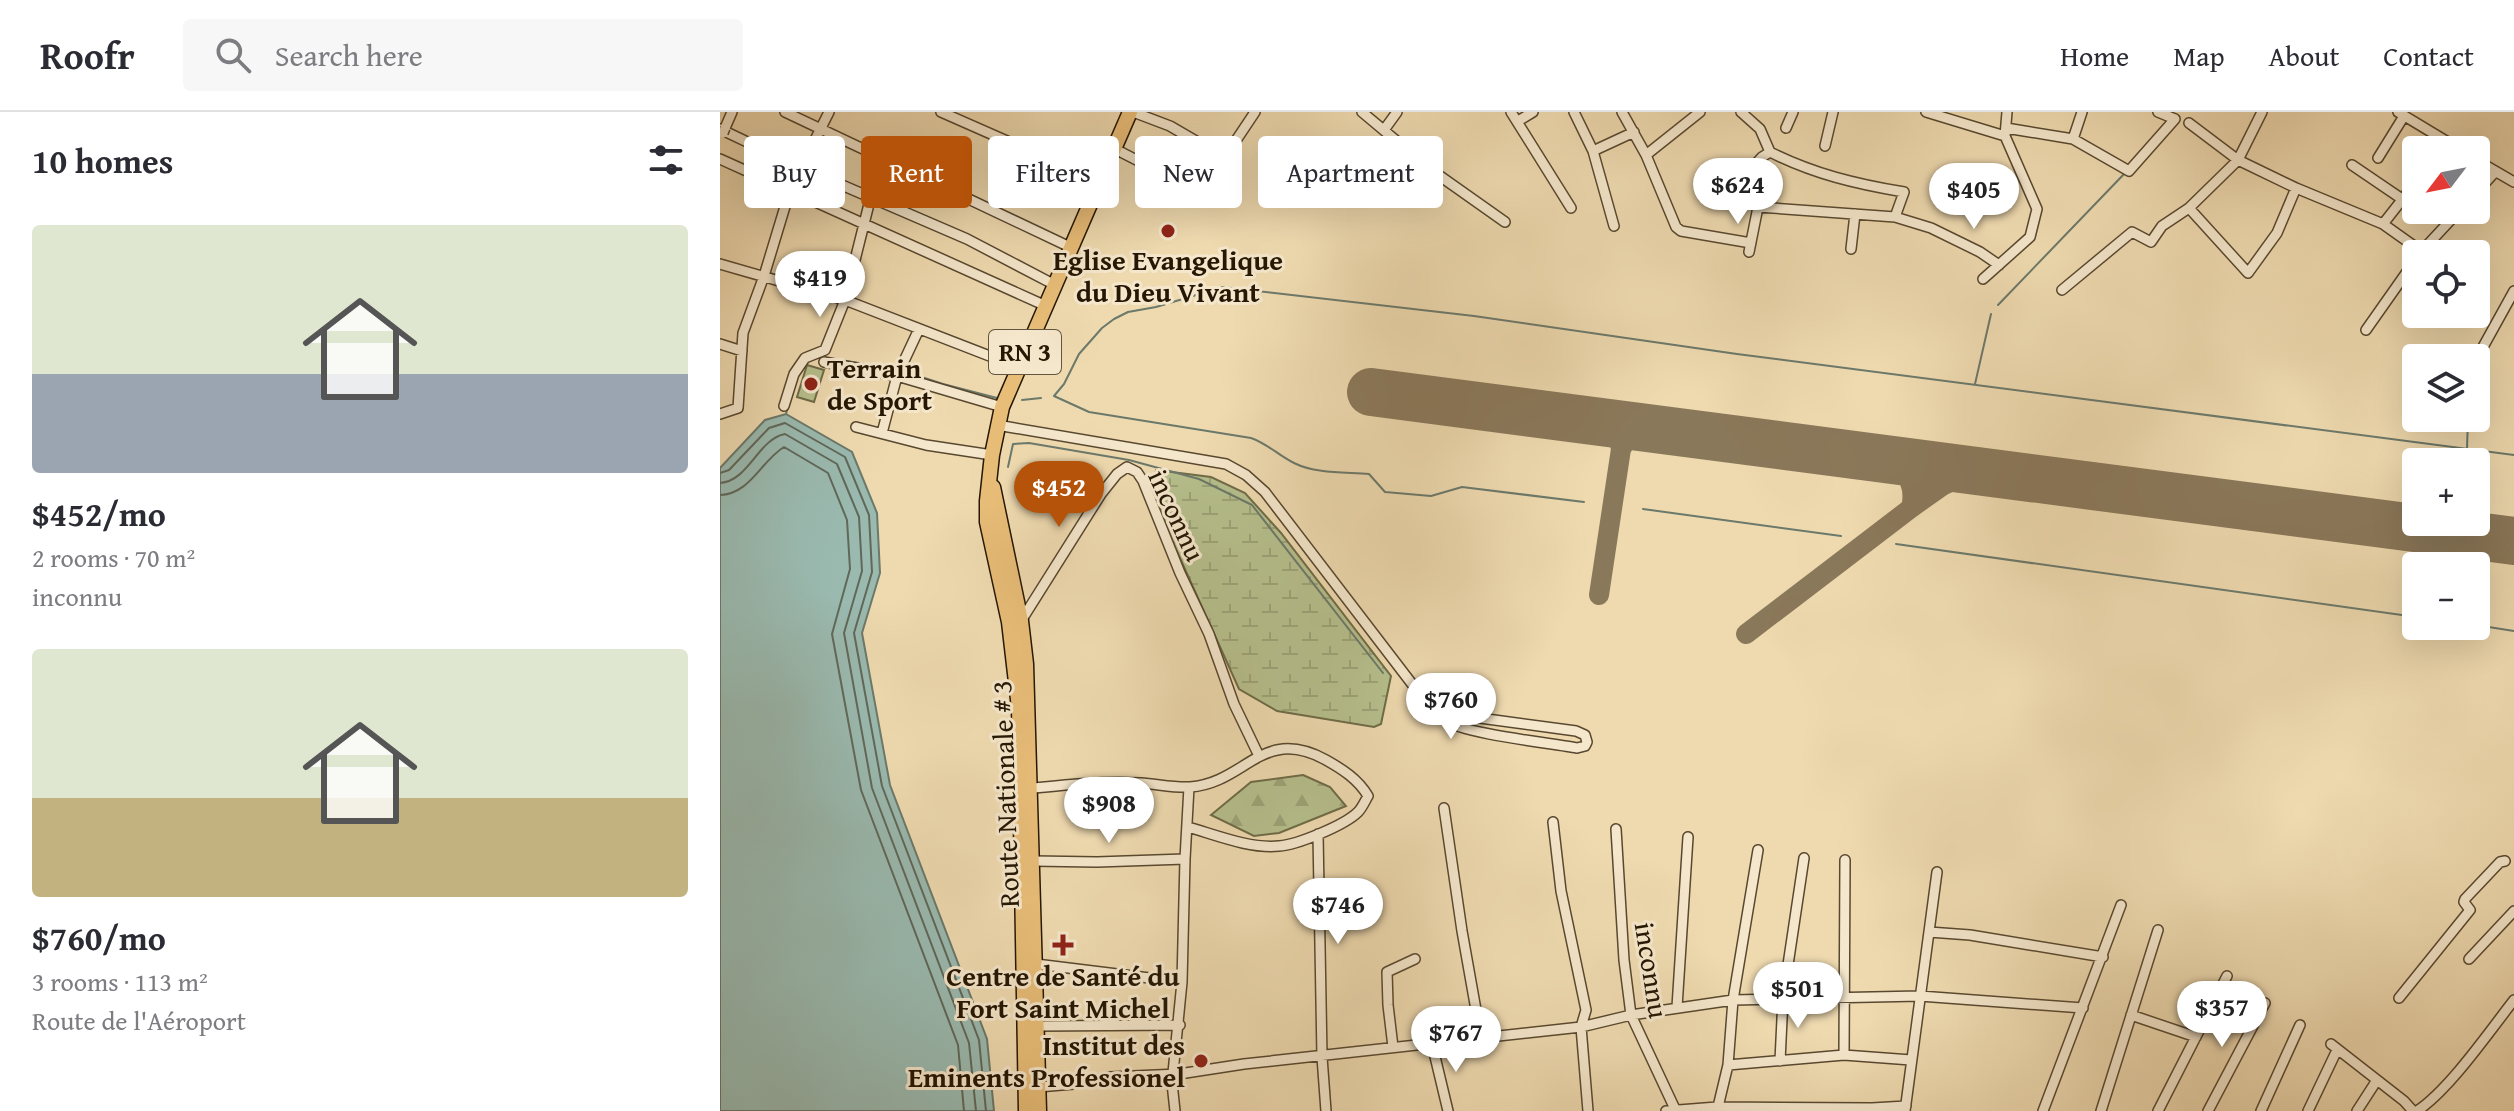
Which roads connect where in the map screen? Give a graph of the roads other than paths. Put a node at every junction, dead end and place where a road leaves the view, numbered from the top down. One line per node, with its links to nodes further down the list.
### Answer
1 (732, 112): 28 (street)
2 (786, 112): 26 (street)
3 (829, 112): 26 (street)
4 (941, 112): 32 (street)
5 (1132, 112): 33 (street); 37 (main road, Route Nationale # 3 / RN 3)
6 (1255, 112): 34 (street)
7 (1362, 112): 27 (street)
8 (1397, 112): 27 (street)
9 (1511, 112): 23 (street)
10 (1533, 112): 23 (street)
11 (1574, 112): 40 (street)
12 (1622, 112): 29 (street)
13 (1700, 112): 42 (street)
14 (1741, 112): 41 (street)
15 (1793, 112): 25 (street)
16 (1833, 112): 39 (street)
17 (1926, 112): 30 (street)
18 (2007, 112): 30 (street)
19 (2082, 112): 36 (street)
20 (2158, 112): 36 (street)
21 (2262, 112): 45 (street)
22 (2401, 114): 35 (street); 43 (street)
23 (1518, 121): 60 (street)
24 (2189, 123): 45 (street)
25 (1786, 128)
26 (820, 130): 31 (street); 71 (street)
27 (1384, 130): 64 (street)
28 (722, 132): 38 (street)
29 (1634, 132): 40 (street); 42 (street)
30 (2005, 132): 36 (street); 74 (street)
31 (817, 136)
32 (996, 136)
33 (1187, 136)
34 (1239, 136)
35 (2439, 136)
36 (2073, 139)
37 (1119, 140)
38 (744, 142)
39 (1825, 146)
40 (1593, 151): 68 (street)
41 (1770, 152): 54 (street); 63 (street)
42 (1646, 155): 54 (street)
43 (2378, 158)
44 (720, 159): 48 (street)
45 (2238, 160): 52 (street); 61 (street)
46 (2352, 165): 53 (street)
47 (2490, 169): 49 (street)
48 (744, 170)
49 (2495, 172): 50 (street); 51 (street)
50 (2490, 178)
51 (2514, 182)
52 (2296, 188): 61 (street); 66 (street)
53 (2402, 199): 66 (street)
54 (1758, 207): 62 (street)
55 (785, 208): 75 (street)
56 (829, 208): 65 (street)
57 (868, 208): 65 (street)
58 (898, 208): 78 (street)
59 (1089, 208): 71 (main road, Route Nationale # 3 / RN 3)
60 (1571, 208)
61 (2189, 208): 79 (street)
62 (1855, 214): 63 (street); 72 (street)
63 (1895, 217): 74 (street)
64 (1505, 222)
65 (863, 224): 81 (street); 82 (street)
66 (2383, 224): 69 (street)
67 (2447, 224): 70 (street)
68 (1614, 226)
69 (2402, 240)
70 (2432, 240)
71 (1072, 248): 78 (main road, Route Nationale # 3 / RN 3)
72 (1851, 249)
73 (720, 264): 75 (street)
74 (1999, 265): 77 (street)
75 (764, 276): 81 (street); 87 (street)
76 (2402, 278): 84 (street)
77 (1983, 279)
78 (1055, 285): 82 (main road, Route Nationale # 3 / RN 3)
79 (2062, 290)
80 (2514, 291): 86 (street)
81 (845, 300): 83 (street); 91 (street)
82 (1046, 306): 89 (main road, Route Nationale # 3 / RN 3)
83 (919, 329): 89 (street); 90 (street)
84 (2366, 330)
85 (720, 344): 87 (street)
86 (2485, 344)
87 (742, 351): 93 (street)
88 (824, 362): 90 (street)
89 (1018, 367): 92 (main road, Route Nationale # 3 / RN 3)
90 (899, 372): 92 (street); 96 (street)
91 (784, 406)
92 (1002, 407): 94 (main road, Route Nationale # 3 / RN 3)
93 (720, 414)
94 (997, 425): 97 (main road, Route Nationale # 3 / RN 3); 100 (street)
95 (856, 427): 96 (street)
96 (882, 433): 97 (street)
97 (992, 455): 98 (main road, Route Nationale # 3 / RN 3)
98 (991, 480): 99 (main road, Route Nationale # 3 / RN 3); 103 (main road, Route Nationale # 3 / RN 3)
99 (1021, 621): 101 (street, inconnu); 103 (main road, Route Nationale # 3 / RN 3)
100 (1433, 707): 100 (street)
101 (1259, 756): 102 (street); 108 (street)
102 (1189, 787): 103 (street); 106 (street)
103 (1026, 789): 114 (main road, Route Nationale # 3 / RN 3); 119 (main road, Route Nationale # 3 / RN 3)
104 (1444, 808): 144 (street)
105 (1553, 822): 142 (street)
106 (1188, 827): 108 (street); 112 (street)
107 (1616, 829): 137 (street, inconnu)
108 (1318, 834): 148 (street)
109 (1688, 837): 135 (street, inconnu)
110 (1758, 850): 132 (street)
111 (1804, 858): 129 (street)
112 (1185, 859): 114 (street); 127 (street)
113 (1845, 860): 130 (street)
114 (1033, 861): 119 (main road, Route Nationale # 3 / RN 3)
115 (2505, 861): 131 (street)
116 (1937, 872): 121 (street, inconnu)
117 (2121, 905): 122 (street)
118 (2514, 911): 124 (street)
119 (1029, 929): 125 (main road, Route Nationale # 3 / RN 3); 158 (main road, Route Nationale # 3 / RN 3)
120 (2158, 930): 138 (street)
121 (1929, 932): 122 (street); 128 (street, inconnu)
122 (2103, 957): 136 (street)
123 (1415, 959): 146 (street)
124 (2469, 959)
125 (1036, 964): 127 (street); 141 (main road, Route Nationale # 3 / RN 3)
126 (2227, 976): 143 (street)
127 (1182, 982): 139 (street)
128 (1920, 996): 130 (street); 136 (street); 149 (street, inconnu)
129 (1783, 998): 130 (street); 132 (street); 150 (street)
130 (1843, 998): 147 (street)
131 (2399, 998)
132 (1733, 1000): 135 (street); 151 (street)
133 (2514, 1000): 171 (street)
134 (2265, 1003): 167 (street)
135 (1677, 1007): 137 (street)
136 (2083, 1008): 164 (street)
137 (1631, 1015): 142 (street); 157 (street, inconnu)
138 (2131, 1015): 143 (street); 165 (street)
139 (1180, 1025): 141 (street); 152 (street)
140 (2300, 1025): 168 (street)
141 (1037, 1026): 154 (main road, Route Nationale # 3 / RN 3)
142 (1581, 1027): 144 (street); 163 (street)
143 (2196, 1037): 166 (street)
144 (1481, 1038): 145 (street)
145 (1432, 1044): 146 (street); 162 (street)
146 (1393, 1047): 148 (street)
147 (1844, 1055): 149 (street); 150 (street)
148 (1322, 1057): 152 (street); 161 (street)
149 (1911, 1060): 155 (street, inconnu)
150 (1780, 1061): 151 (street)
151 (1728, 1065): 156 (street)
152 (1173, 1074): 154 (street); 160 (street)
153 (2377, 1080): 169 (street); 170 (street); 171 (street)
154 (1038, 1087): 159 (main road, Route Nationale # 3 / RN 3)
155 (1906, 1105): 156 (street, inconnu)
156 (1717, 1109): 157 (street, inconnu)
157 (1670, 1110)
158 (1026, 1111)
159 (1039, 1111)
160 (1175, 1111)
161 (1326, 1111)
162 (1448, 1111)
163 (1588, 1111)
164 (2043, 1111)
165 (2101, 1111)
166 (2158, 1111)
167 (2208, 1111)
168 (2261, 1111)
169 (2308, 1111)
170 (2357, 1111)
171 (2415, 1111)

